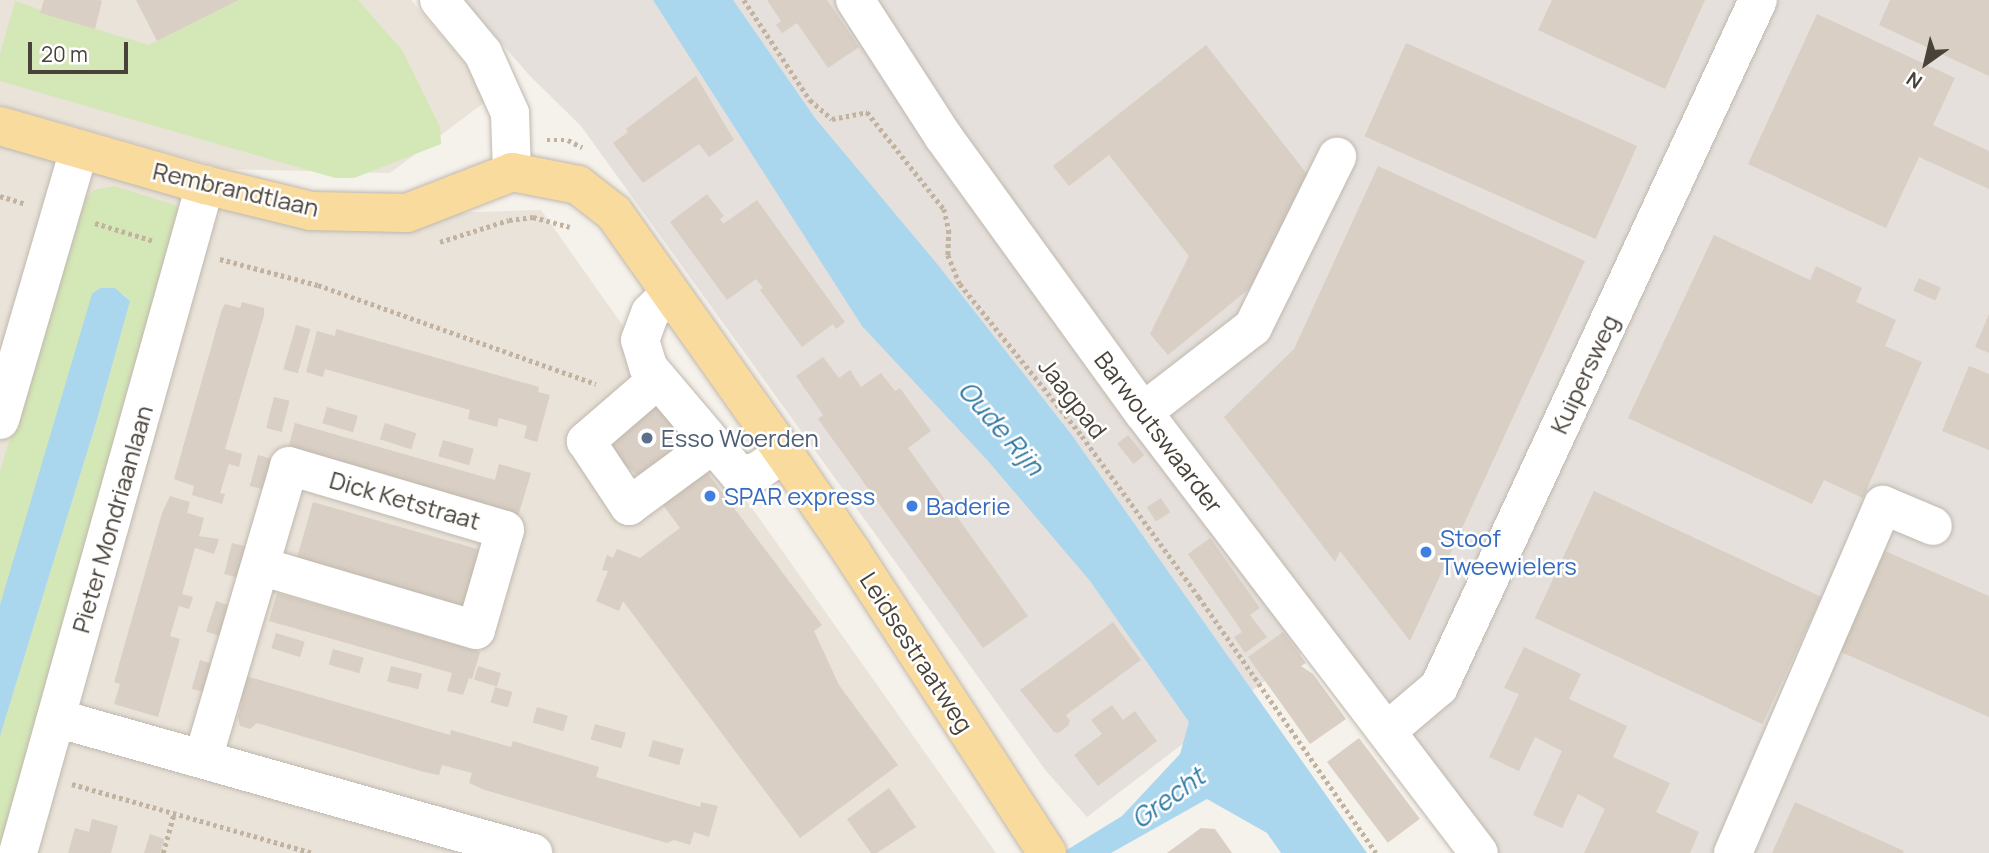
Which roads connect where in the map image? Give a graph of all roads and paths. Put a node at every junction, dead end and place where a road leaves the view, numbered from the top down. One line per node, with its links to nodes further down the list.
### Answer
1 (439, 0): 8 (street)
2 (744, 0): 30 (path, Jaagpad)
3 (855, 0): 14 (street, Barwoutswaarder)
4 (1758, 0): 21 (street, Kuipersweg)
5 (0, 126): 6 (main road, Rembrandtlaan)
6 (79, 150): 9 (main road, Rembrandtlaan); 15 (street)
7 (1336, 157): 14 (street)
8 (512, 172): 9 (main road, Rembrandtlaan); 11 (main road, Leidsestraatweg)
9 (205, 185): 10 (street, Pieter Mondriaanlaan)
10 (187, 251): 13 (path); 20 (street, Pieter Mondriaanlaan)
11 (670, 293): 12 (street); 17 (main road, Leidsestraatweg)
12 (657, 380): 16 (street); 16 (street)
13 (602, 386)
14 (1143, 412): 21 (street, Barwoutswaarder)
15 (0, 420)
16 (712, 444): 17 (street)
17 (784, 453): 25 (main road, Leidsestraatweg)
18 (1933, 526): 32 (street)
19 (260, 566): 19 (street, Dick Ketstraat); 22 (street, Dick Ketstraat)
20 (56, 718): 22 (street); 23 (street, Pieter Mondriaanlaan)
21 (1387, 731): 31 (street, Barwoutswaarder)
22 (203, 759): 29 (street)
23 (40, 775): 24 (path); 26 (street, Pieter Mondriaanlaan)
24 (174, 813): 27 (path); 28 (path)
25 (1045, 850)
26 (18, 853)
27 (163, 853)
28 (313, 853)
29 (533, 853)
30 (1376, 853)
31 (1479, 853)
32 (1733, 853)

